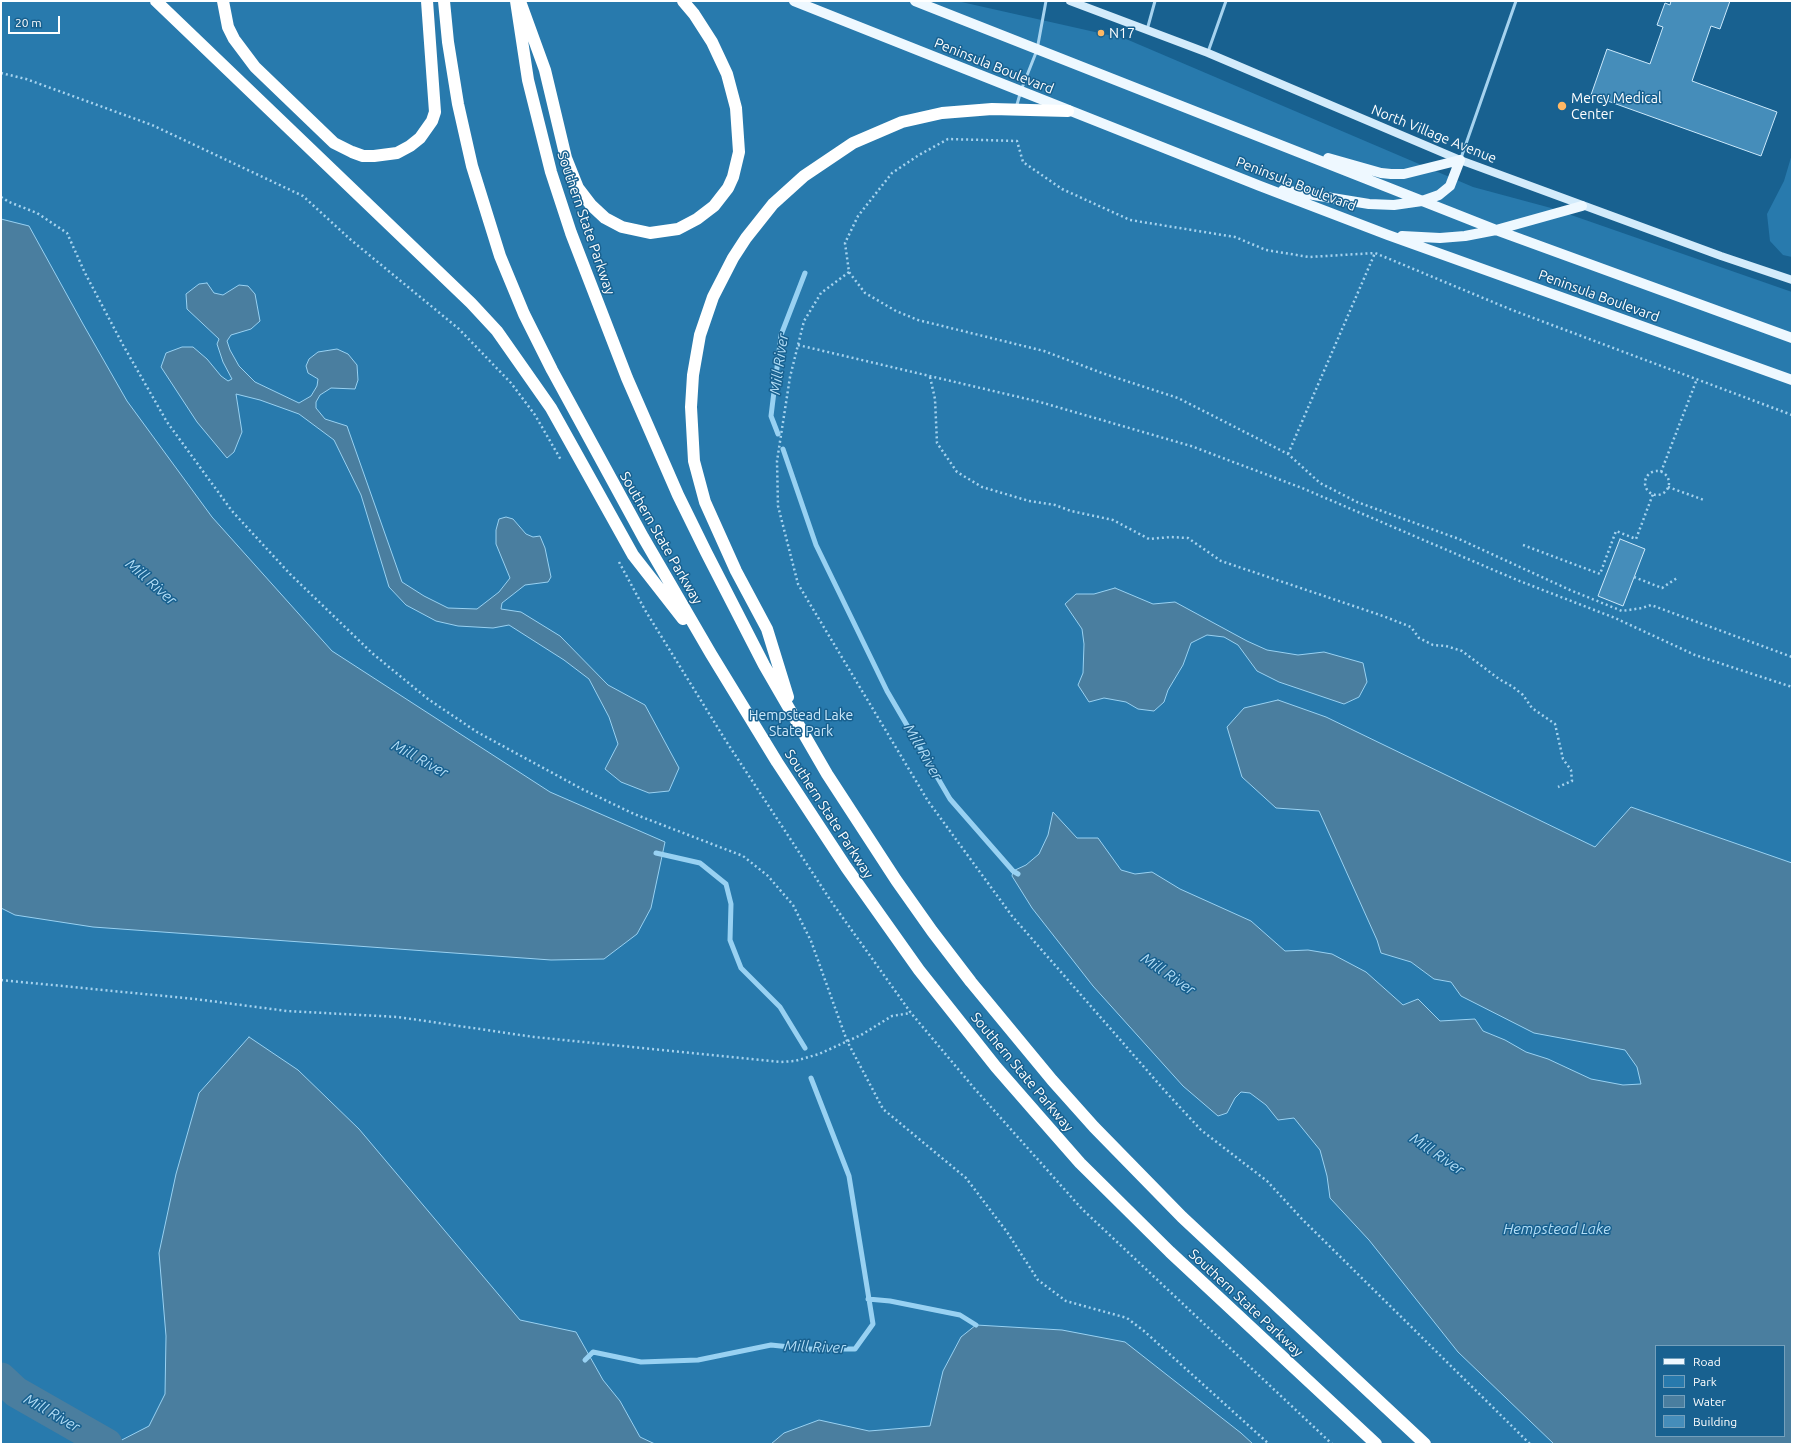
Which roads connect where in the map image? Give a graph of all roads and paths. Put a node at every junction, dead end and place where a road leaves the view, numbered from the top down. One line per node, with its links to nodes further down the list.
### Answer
1 (156, 1): 51 (highway)
2 (223, 1): 3 (highway)
3 (427, 1)
4 (444, 1): 51 (highway, Southern State Parkway)
5 (516, 1): 54 (highway, Southern State Parkway)
6 (520, 1): 7 (highway)
7 (683, 1)
8 (794, 1): 19 (main road, Peninsula Boulevard)
9 (915, 1): 16 (main road, Peninsula Boulevard)
10 (1046, 1): 16 (lane)
11 (1070, 1): 15 (street, North Village Avenue)
12 (1155, 1): 15 (lane)
13 (1226, 1): 17 (lane)
14 (1516, 1): 23 (lane)
15 (1146, 30): 17 (street, North Village Avenue)
16 (1037, 50): 19 (lane); 22 (main road, Peninsula Boulevard)
17 (1208, 53): 23 (street, North Village Avenue)
18 (1, 73): 40 (path)
19 (1021, 91): 20 (lane); 21 (main road, Peninsula Boulevard)
20 (1016, 109): 21 (highway); 54 (highway)
21 (1068, 111): 24 (main road, Peninsula Boulevard)
22 (1284, 146): 23 (main road); 26 (main road, Peninsula Boulevard)
23 (1460, 160): 26 (main road); 27 (street, North Village Avenue)
24 (1260, 186): 26 (main road); 29 (main road, Peninsula Boulevard)
25 (1, 197): 58 (path)
26 (1422, 201): 28 (main road, Peninsula Boulevard)
27 (1582, 206): 28 (main road); 32 (street, North Village Avenue)
28 (1496, 230): 29 (main road); 33 (main road, Peninsula Boulevard)
29 (1388, 234): 37 (main road, Peninsula Boulevard)
30 (1375, 253): 31 (path); 36 (path); 39 (path)
31 (849, 272): 34 (path); 39 (path)
32 (1792, 280)
33 (1792, 338)
34 (798, 345): 35 (path); 63 (path)
35 (930, 376): 53 (path); 55 (path)
36 (1697, 379): 38 (path); 41 (path)
37 (1792, 380)
38 (1792, 414)
39 (1288, 454): 52 (path)
40 (562, 462)
41 (1661, 472): 42 (path); 43 (path)
42 (1668, 487): 43 (path); 44 (path)
43 (1653, 494): 47 (path)
44 (1704, 500)
45 (1523, 545): 47 (path)
46 (615, 556): 57 (path)
47 (1604, 565): 48 (path)
48 (1609, 567)
49 (1634, 577): 50 (path)
50 (1677, 578)
51 (711, 654): 61 (highway, Southern State Parkway)
52 (1792, 658)
53 (1792, 687)
54 (795, 719): 62 (highway, Southern State Parkway)
55 (1558, 786)
56 (1, 980): 58 (path)
57 (911, 1013): 58 (path); 60 (path)
58 (847, 1041): 59 (path)
59 (1269, 1444)
60 (1332, 1444)
61 (1376, 1444)
62 (1425, 1444)
63 (1530, 1444)

